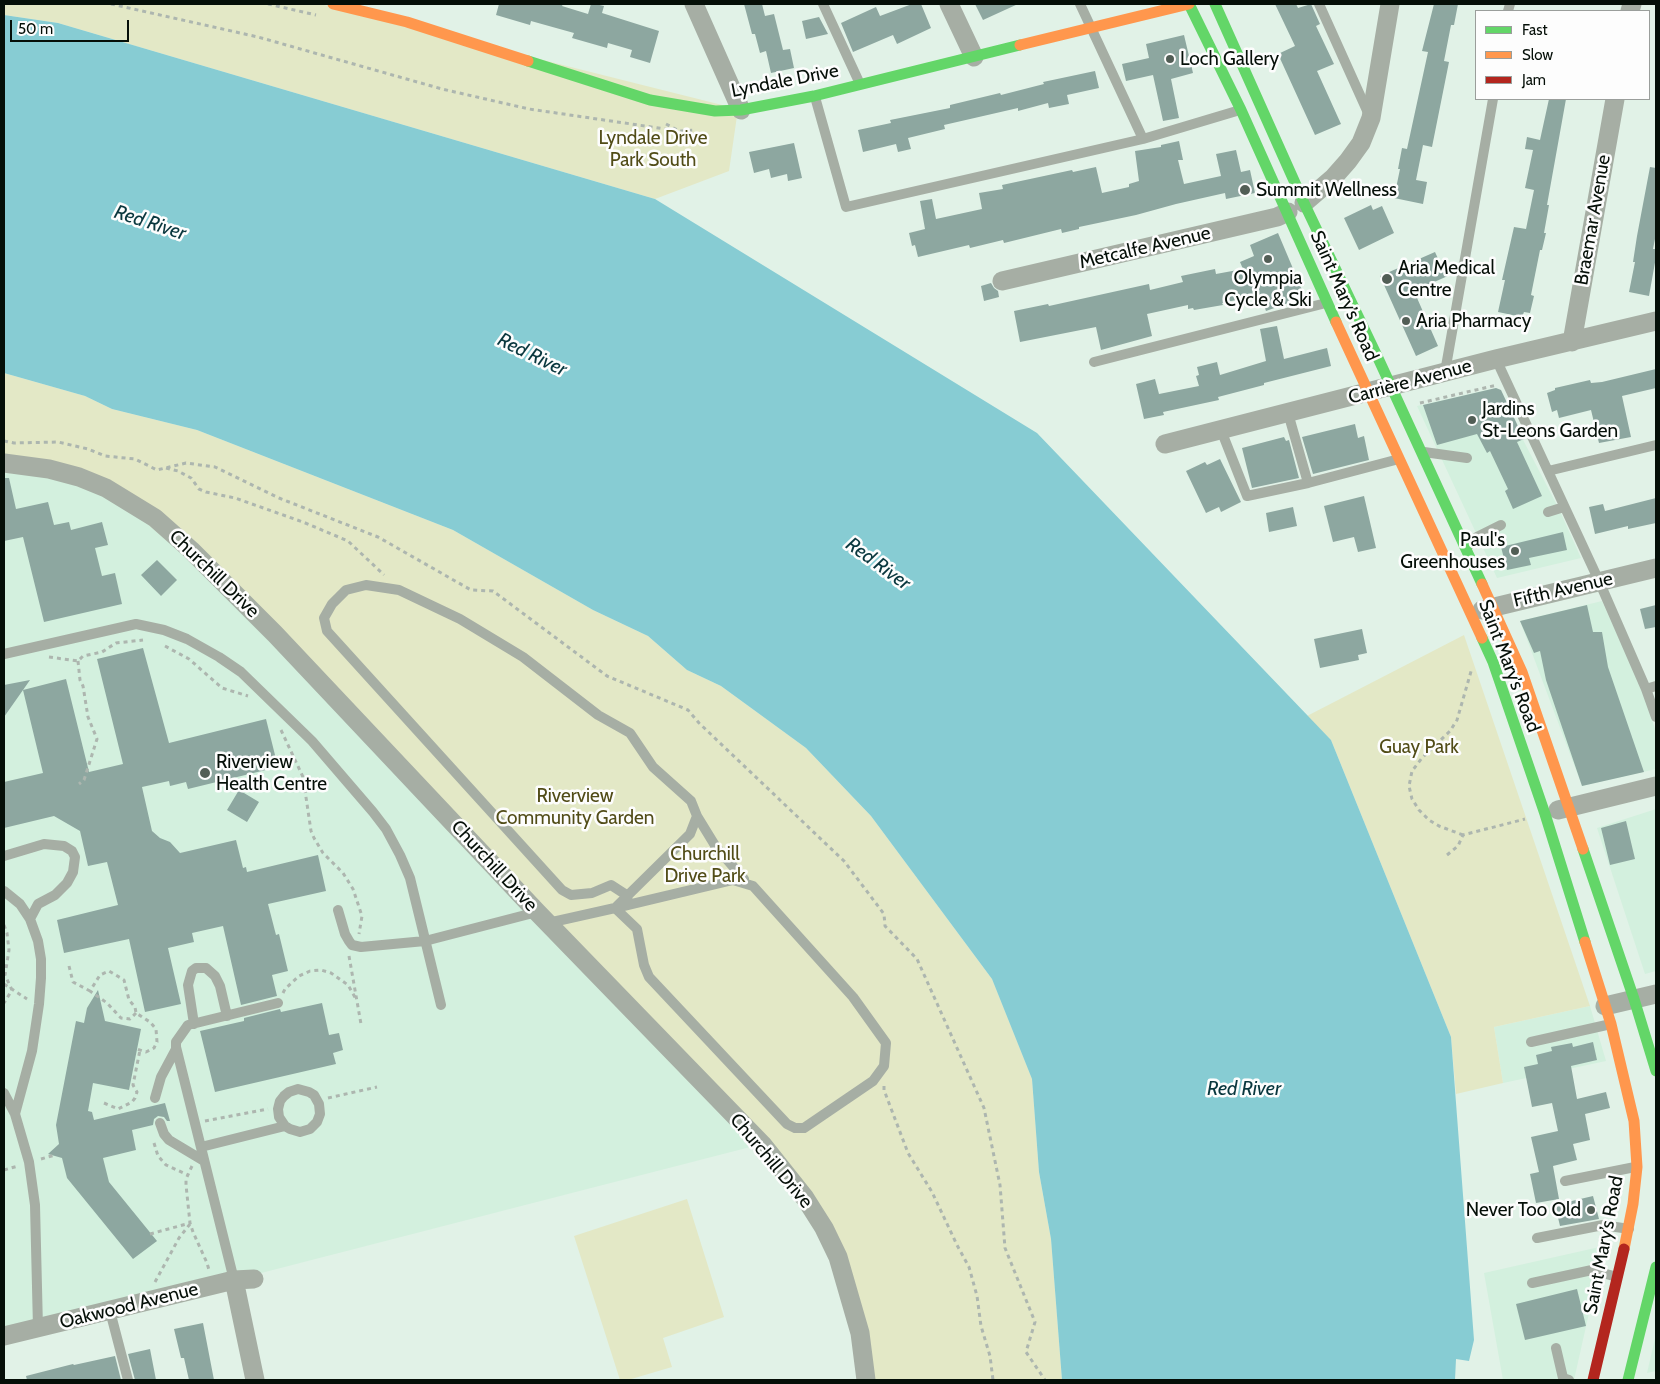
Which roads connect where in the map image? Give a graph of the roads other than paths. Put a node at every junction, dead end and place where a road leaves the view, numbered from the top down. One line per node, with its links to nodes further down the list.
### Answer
1 (334, 4): 16 (main road, Lyndale Drive)
2 (694, 4): 16 (street)
3 (823, 4): 12 (lane)
4 (949, 4): 11 (street)
5 (1080, 4): 10 (lane)
6 (1189, 4): 10 (main road, Lyndale Drive); 17 (main road, Saint Mary’s Road)
7 (1215, 4): 20 (main road, Saint Mary’s Road)
8 (1319, 4): 18 (lane)
9 (1390, 4): 18 (street)
10 (1091, 28): 11 (main road, Lyndale Drive); 19 (lane)
11 (974, 58): 12 (main road, Lyndale Drive)
12 (860, 84): 13 (main road, Lyndale Drive)
13 (814, 96): 16 (main road, Lyndale Drive); 19 (lane)
14 (1493, 100): 28 (lane)
15 (1615, 100): 25 (street, Braemar Avenue)
16 (741, 110)
17 (1241, 110): 19 (lane); 21 (main road, Saint Mary’s Road)
18 (1371, 118): 20 (street)
19 (1143, 139)
20 (1304, 203): 21 (main road); 29 (main road, Saint Mary’s Road)
21 (1288, 212): 22 (street, Metcalfe Avenue); 23 (main road, Saint Mary’s Road)
22 (1002, 281)
23 (1327, 303): 27 (lane); 30 (main road, Saint Mary’s Road)
24 (1656, 321): 25 (street, Carrière Avenue)
25 (1572, 342): 26 (street, Carrière Avenue)
26 (1496, 359): 28 (street, Carrière Avenue); 39 (lane)
27 (1094, 362)
28 (1445, 372): 29 (street, Carrière Avenue)
29 (1391, 386): 30 (street, Carrière Avenue); 35 (main road, Saint Mary’s Road)
30 (1368, 393): 31 (street, Carrière Avenue); 37 (main road, Saint Mary’s Road)
31 (1288, 413): 32 (street, Carrière Avenue); 40 (lane)
32 (1221, 430): 33 (street, Carrière Avenue); 40 (lane)
33 (1165, 444)
34 (1656, 445): 39 (lane)
35 (1420, 451): 36 (lane); 44 (main road, Saint Mary’s Road)
36 (1467, 458)
37 (1399, 459): 40 (lane); 48 (main road, Saint Mary’s Road)
38 (4, 463): 62 (street, Churchill Drive)
39 (1548, 470): 41 (lane)
40 (1308, 483)
41 (1564, 507): 42 (lane); 46 (lane)
42 (1548, 512)
43 (1500, 525): 44 (lane)
44 (1465, 549): 47 (main road, Saint Mary’s Road)
45 (1656, 568): 46 (street, Fifth Avenue)
46 (1599, 581): 47 (street, Fifth Avenue); 50 (lane)
47 (1492, 606): 48 (street, Fifth Avenue); 53 (main road, Saint Mary’s Road)
48 (1471, 614): 54 (main road, Saint Mary’s Road)
49 (4, 654): 64 (lane)
50 (1651, 687): 51 (lane)
51 (1656, 718)
52 (1656, 786): 53 (street)
53 (1569, 807): 54 (street); 66 (main road, Saint Mary’s Road)
54 (1545, 814): 69 (main road, Saint Mary’s Road)
55 (697, 816): 57 (lane); 59 (lane); 59 (lane)
56 (4, 856): 63 (lane)
57 (743, 883): 60 (lane); 60 (lane)
58 (4, 891): 63 (lane)
59 (628, 896): 60 (lane)
60 (616, 908): 62 (lane)
61 (338, 910): 64 (lane)
62 (542, 918): 64 (lane); 97 (street, Churchill Drive)
63 (30, 919): 78 (lane)
64 (425, 941): 68 (lane)
65 (1656, 994): 66 (street)
66 (1634, 999): 69 (street); 75 (main road, Saint Mary’s Road)
67 (278, 1003): 70 (lane)
68 (441, 1005)
69 (1605, 1006): 72 (main road, Saint Mary’s Road)
70 (227, 1016): 71 (lane); 71 (lane)
71 (194, 1024): 74 (lane)
72 (1611, 1024): 73 (lane); 82 (main road, Saint Mary’s Road)
73 (1531, 1042)
74 (176, 1049): 77 (lane); 81 (lane)
75 (1656, 1071)
76 (4, 1093): 78 (lane)
77 (155, 1098)
78 (15, 1114): 92 (lane)
79 (160, 1123): 81 (lane)
80 (285, 1126): 80 (lane); 81 (lane)
81 (201, 1155): 89 (lane)
82 (1636, 1167): 83 (lane); 84 (main road, Saint Mary’s Road)
83 (1564, 1181)
84 (1629, 1229): 85 (lane); 87 (main road, Saint Mary’s Road)
85 (1537, 1238)
86 (1656, 1267): 100 (main road)
87 (1618, 1277): 90 (lane); 99 (main road, Saint Mary’s Road)
88 (254, 1279): 89 (street, Oakwood Avenue)
89 (234, 1280): 91 (street, Oakwood Avenue); 96 (street)
90 (1532, 1283)
91 (110, 1310): 92 (street, Oakwood Avenue); 95 (lane)
92 (38, 1328): 93 (street, Oakwood Avenue)
93 (4, 1336)
94 (1556, 1348): 98 (lane)
95 (128, 1380)
96 (255, 1380)
97 (866, 1380)
98 (1568, 1380)
99 (1593, 1380)
100 (1628, 1380)

